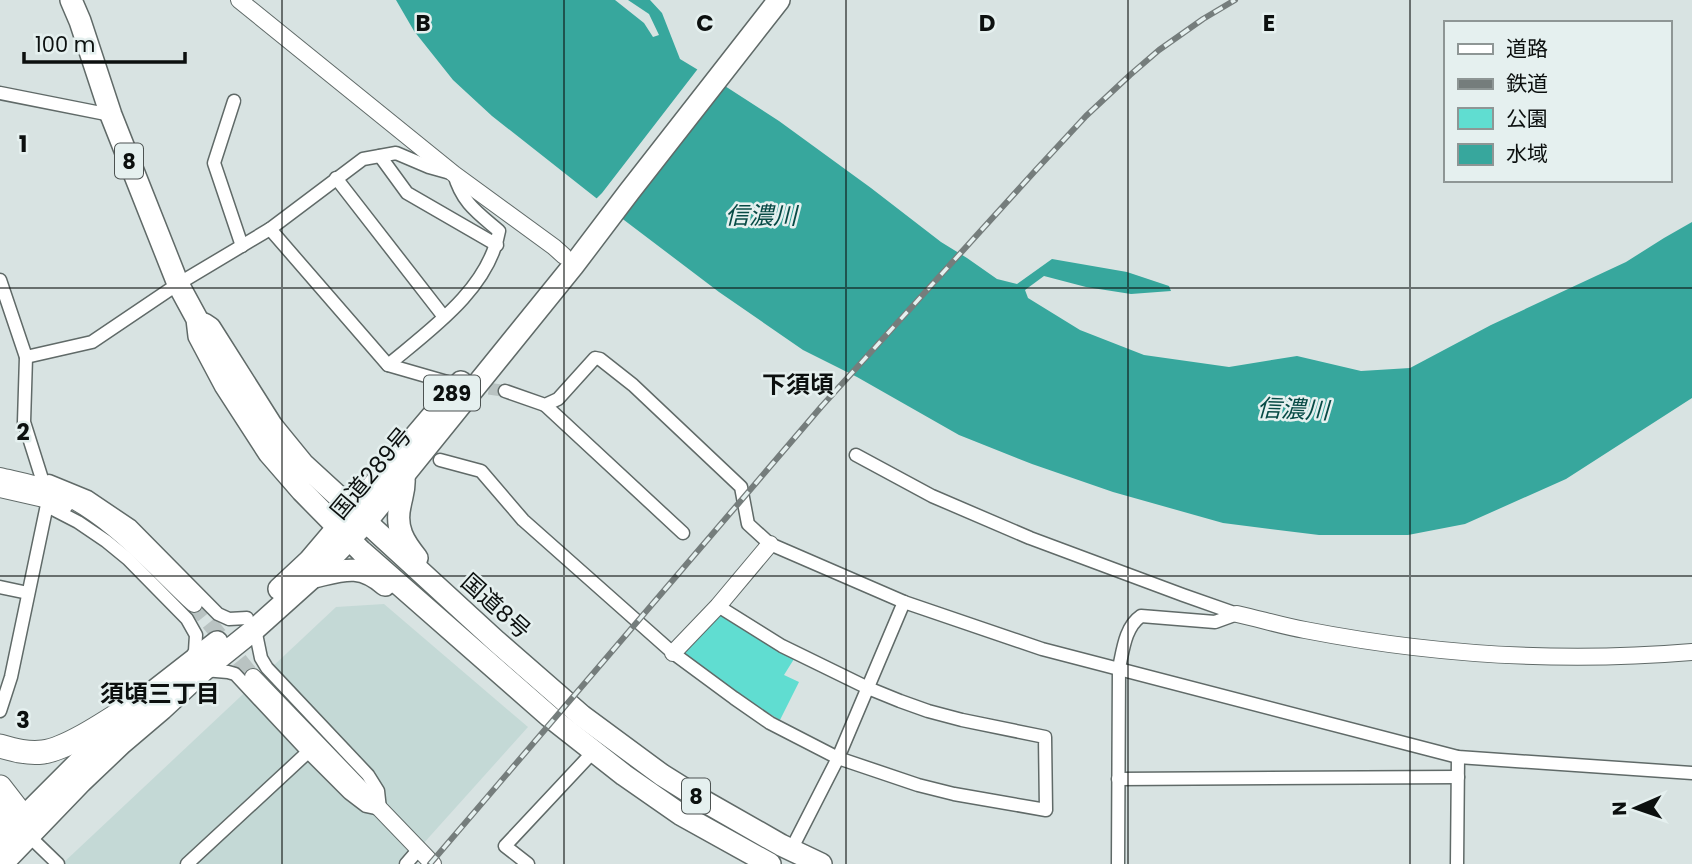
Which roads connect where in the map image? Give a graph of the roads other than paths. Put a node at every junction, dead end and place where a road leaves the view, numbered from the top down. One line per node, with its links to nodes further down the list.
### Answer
1 (71, 0): 7 (highway, 国道8号 / 8)
2 (239, 0): 9 (street)
3 (765, 0): 14 (highway, 国道289号 / 289)
4 (779, 0): 14 (highway, 国道289号 / 289)
5 (0, 93): 7 (street)
6 (234, 101): 13 (street)
7 (111, 116): 16 (highway, 国道8号 / 8)
8 (380, 156): 9 (street); 10 (street); 12 (street)
9 (454, 174): 12 (street); 14 (street)
10 (336, 178): 11 (street); 17 (street)
11 (270, 229): 13 (street); 20 (street)
12 (497, 245): 17 (street)
13 (242, 246): 16 (street)
14 (575, 249): 27 (highway, 国道289号 / 289); 31 (highway, 国道289号 / 289)
15 (0, 280): 19 (street)
16 (178, 284): 18 (highway, 国道8号 / 8); 19 (street)
17 (444, 317): 20 (street)
18 (197, 319): 31 (highway, 国道8号 / 8); 33 (highway, 国道8号 / 8)
19 (26, 357): 28 (street)
20 (388, 366): 21 (street)
21 (447, 382)
22 (505, 391): 23 (street)
23 (545, 405): 32 (street); 35 (street)
24 (856, 455): 43 (street)
25 (440, 460): 47 (street)
26 (0, 476): 28 (street)
27 (404, 476): 31 (highway, 国道289号 / 289); 36 (highway)
28 (41, 482): 34 (street); 45 (street)
29 (0, 489): 30 (street)
30 (47, 503): 34 (street); 39 (street); 48 (street)
31 (359, 516): 33 (highway, 国道289号 / 289); 36 (highway, 国道8号 / 8)
32 (683, 533)
33 (344, 534): 37 (highway, 国道289号 / 289); 44 (highway, 国道8号 / 8); 45 (highway, 国道289号 / 289)
34 (125, 538): 41 (street)
35 (770, 544): 40 (street); 42 (street)
36 (418, 570): 67 (highway, 国道8号 / 8)
37 (313, 577): 44 (highway); 45 (highway, 国道289号 / 289)
38 (0, 587): 39 (street)
39 (28, 593): 50 (street)
40 (904, 602): 49 (street); 52 (street)
41 (194, 604)
42 (718, 606): 47 (street); 52 (street)
43 (1237, 614): 46 (street); 49 (street)
44 (437, 617): 57 (highway, 国道8号 / 8)
45 (251, 624): 48 (highway, 国道289号 / 289); 64 (street)
46 (1692, 652)
47 (673, 653): 59 (street)
48 (197, 666): 53 (highway, 国道289号 / 289); 56 (street); 65 (highway, 国道289号 / 289)
49 (1119, 668): 58 (street); 62 (street)
50 (5, 676): 54 (street)
51 (253, 677): 64 (street)
52 (868, 688): 59 (street); 59 (street)
53 (149, 695): 55 (highway); 65 (highway, 国道289号 / 289)
54 (0, 710)
55 (0, 746)
56 (308, 752): 64 (street); 70 (street)
57 (593, 752): 73 (street); 74 (highway, 国道8号 / 8)
58 (1458, 757): 60 (street); 61 (street)
59 (838, 758): 67 (street)
60 (1692, 773)
61 (1458, 777): 62 (street); 77 (street)
62 (1118, 779): 76 (street)
63 (0, 787): 65 (highway)
64 (380, 809): 66 (street)
65 (13, 828): 68 (highway, 国道289号 / 289); 69 (street)
66 (419, 849): 71 (street); 72 (street)
67 (791, 857): 74 (street); 75 (highway, 国道8号 / 8)
68 (2, 864)
69 (58, 864)
70 (187, 864)
71 (406, 864)
72 (433, 864)
73 (528, 864)
74 (770, 864)
75 (821, 864)
76 (1118, 864)
77 (1457, 864)

